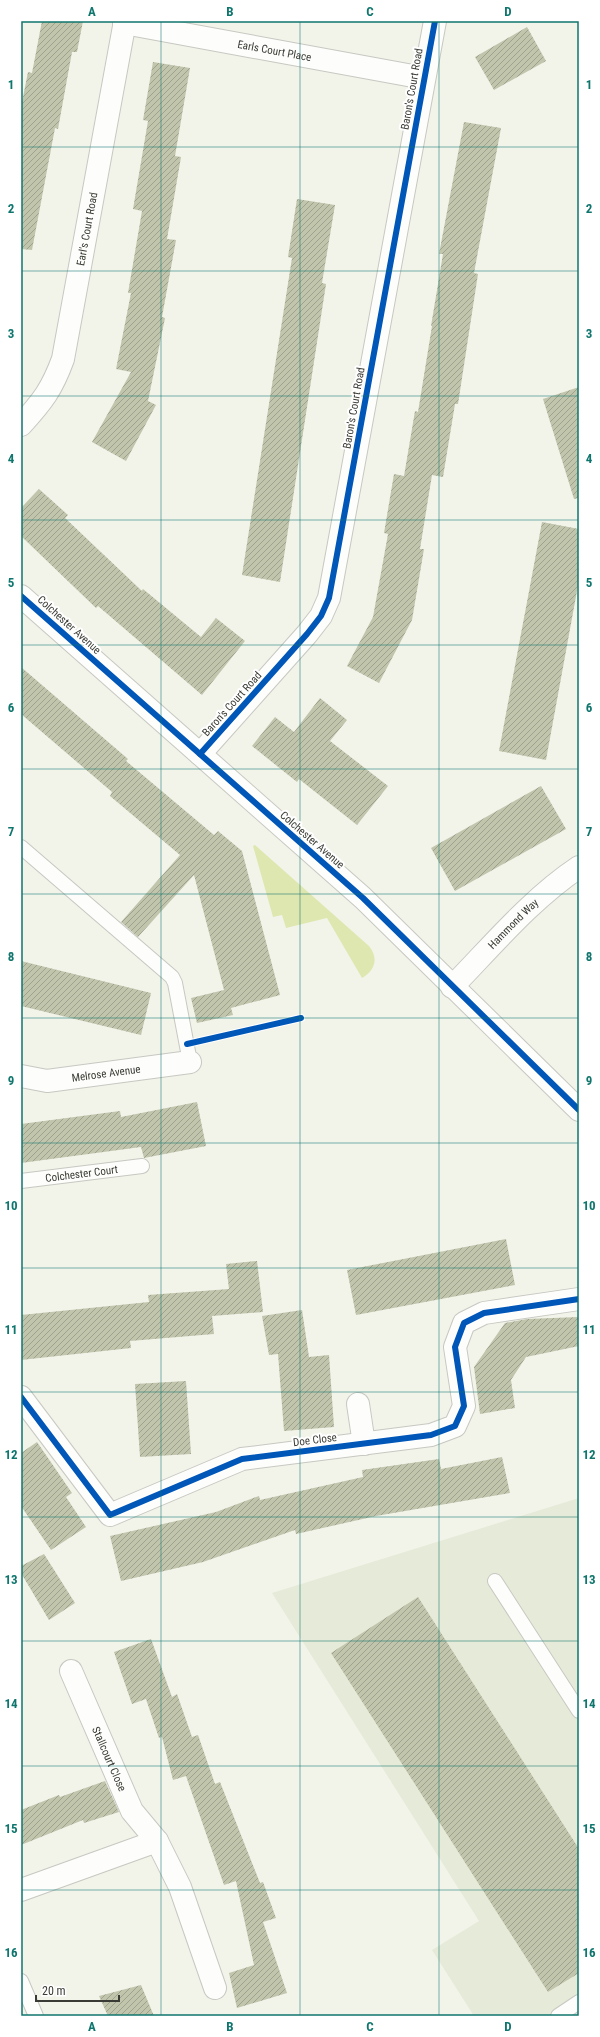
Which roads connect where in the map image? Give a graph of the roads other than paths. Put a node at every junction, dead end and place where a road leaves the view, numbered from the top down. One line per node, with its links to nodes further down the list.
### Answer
1 (435, 21): 3 (street, Baron's Court Road)
2 (124, 22): 3 (street, Earls Court Place); 4 (street, Earl's Court Road)
3 (424, 78): 6 (street, Baron's Court Road)
4 (21, 425)
5 (21, 596): 6 (street, Colchester Avenue)
6 (200, 754): 9 (street, Colchester Avenue)
7 (21, 847): 10 (lane)
8 (579, 867): 9 (street, Hammond Way)
9 (452, 987): 12 (street, Colchester Avenue)
10 (190, 1062): 11 (street, Melrose Avenue)
11 (21, 1076)
12 (579, 1110)
13 (142, 1166): 14 (lane, Colchester Court)
14 (21, 1181)
15 (579, 1299): 18 (street, Doe Close)
16 (21, 1397): 18 (street, Doe Close)
17 (358, 1404): 18 (street)
18 (364, 1444)
19 (495, 1581): 21 (lane)
20 (71, 1671): 22 (street, Stallcourt Close)
21 (579, 1711)
22 (157, 1841): 23 (street); 25 (street, Stallcourt Close)
23 (21, 1890)
24 (21, 1981): 26 (lane)
25 (215, 1988)
26 (24, 1998): 28 (lane)
27 (579, 2002): 29 (lane)
28 (36, 2016)
29 (558, 2016)

